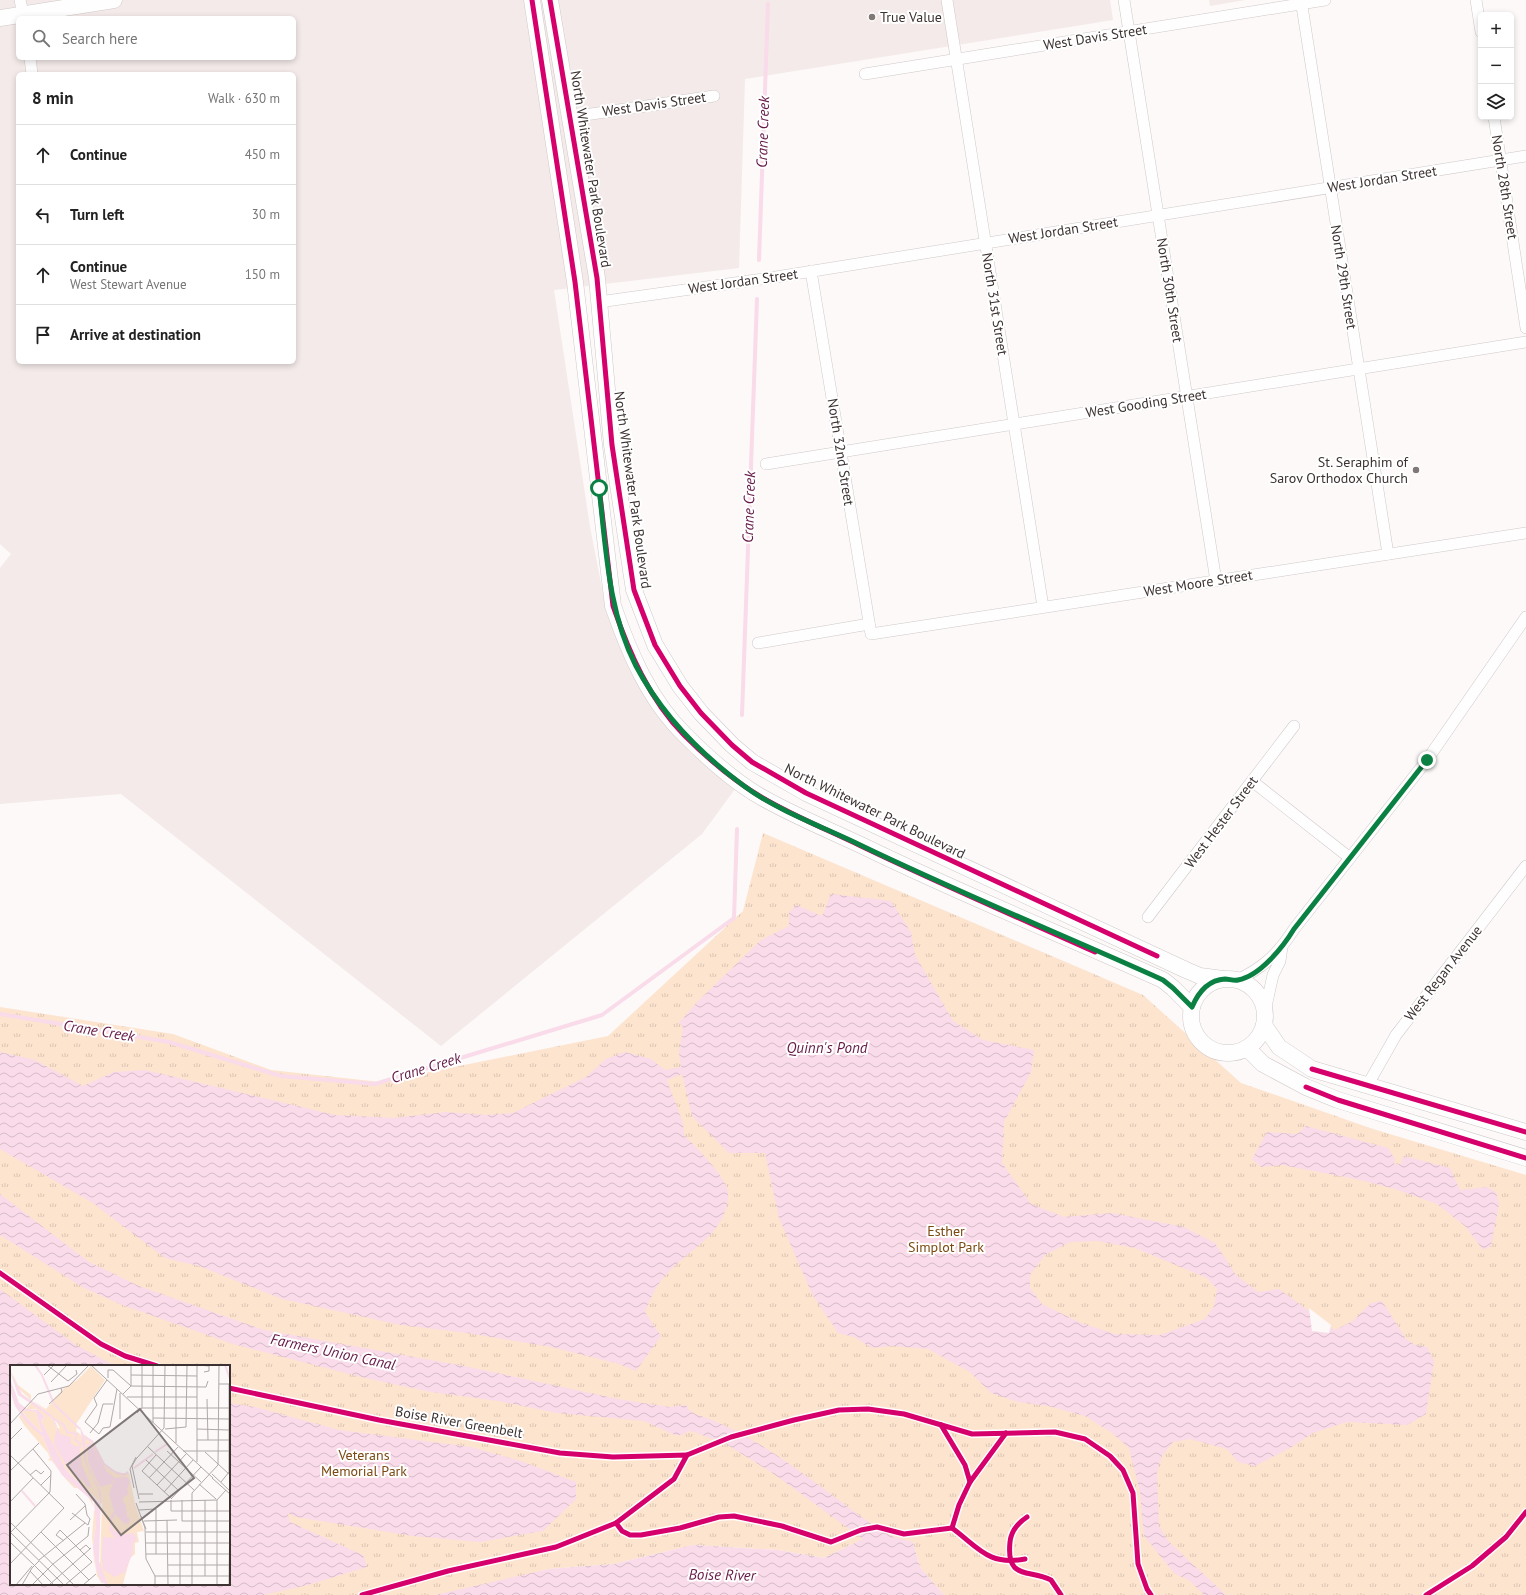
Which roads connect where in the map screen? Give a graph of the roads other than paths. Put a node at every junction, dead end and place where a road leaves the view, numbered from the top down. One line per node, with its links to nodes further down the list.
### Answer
1 (114, 0): 9 (street)
2 (532, 0): 48 (street)
3 (550, 0): 18 (street, North Whitewater Park Boulevard)
4 (947, 0): 13 (street, North 31st Street)
5 (1124, 0): 12 (street, North 30th Street)
6 (1325, 0): 8 (street, West Davis Street)
7 (1476, 0): 10 (street)
8 (1301, 2): 12 (street, West Davis Street); 22 (street, North 29th Street)
9 (23, 11): 11 (street)
10 (1478, 13)
11 (0, 18)
12 (1129, 31): 13 (street, West Davis Street); 23 (street, North 30th Street)
13 (956, 59): 16 (street, West Davis Street); 24 (street, North 31st Street)
14 (30, 60): 15 (street)
15 (32, 72)
16 (865, 74)
17 (714, 96): 18 (street, West Davis Street)
18 (571, 117): 26 (street, North Whitewater Park Boulevard)
19 (1494, 120): 21 (street, North 28th Street)
20 (1526, 156): 21 (street, West Jordan Street)
21 (1500, 160): 22 (street, West Jordan Street); 27 (street, North 28th Street)
22 (1330, 187): 23 (street, West Jordan Street); 29 (street, North 29th Street)
23 (1158, 215): 24 (street, West Jordan Street); 30 (street, North 30th Street)
24 (986, 243): 25 (street, West Jordan Street); 31 (street, North 31st Street)
25 (810, 271): 26 (street, West Jordan Street); 32 (street, North 32nd Street)
26 (599, 302): 47 (street, North Whitewater Park Boulevard)
27 (1526, 328)
28 (1526, 342): 29 (street, West Gooding Street)
29 (1359, 369): 30 (street, West Gooding Street); 35 (street, North 29th Street)
30 (1187, 396): 31 (street, West Gooding Street); 36 (street, North 30th Street)
31 (1014, 424): 32 (street, West Gooding Street); 37 (street, North 31st Street)
32 (842, 451): 33 (street, West Gooding Street); 39 (street, North 32nd Street)
33 (766, 464)
34 (1526, 533): 35 (street, West Moore Street)
35 (1388, 554): 36 (street, West Moore Street)
36 (1216, 580): 37 (street, West Moore Street)
37 (1044, 607): 39 (street, West Moore Street)
38 (1526, 617): 43 (street)
39 (870, 629): 40 (street, West Moore Street)
40 (758, 643)
41 (1294, 726): 42 (street, West Hester Street)
42 (1252, 781): 43 (street); 45 (street, West Hester Street)
43 (1350, 858): 46 (street)
44 (1526, 866): 51 (street, West Regan Avenue)
45 (1148, 917)
46 (1282, 947): 47 (street); 49 (street)
47 (1230, 980): 48 (street); 49 (street)
48 (1192, 1007): 50 (street)
49 (1265, 1018): 50 (street); 51 (street)
50 (1247, 1048): 53 (street)
51 (1367, 1086): 52 (street)
52 (1526, 1132)
53 (1526, 1158)

